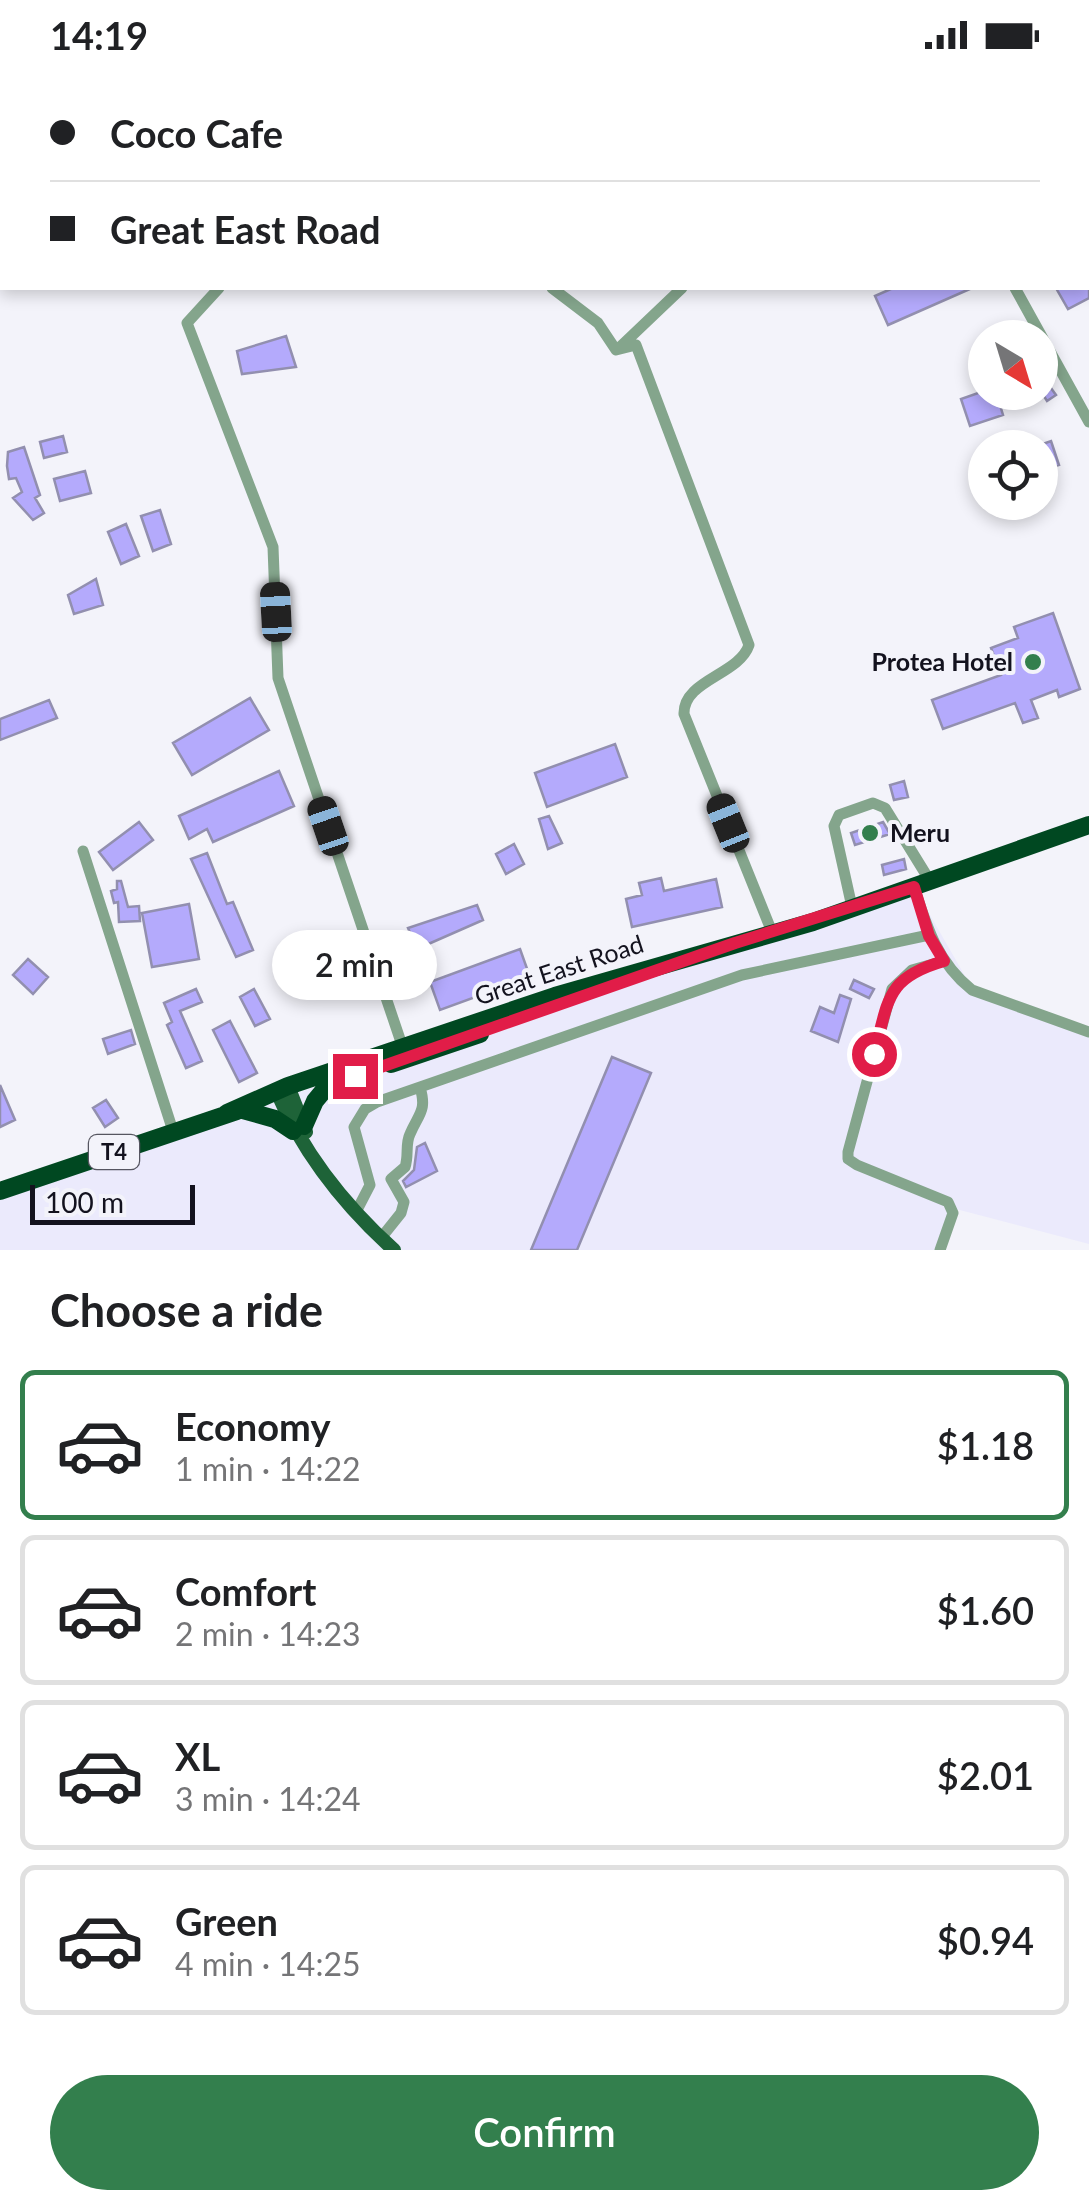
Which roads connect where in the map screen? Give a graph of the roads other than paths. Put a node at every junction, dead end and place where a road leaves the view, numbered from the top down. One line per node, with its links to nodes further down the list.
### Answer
1 (216, 290): 15 (street)
2 (555, 290): 5 (street)
3 (680, 290): 5 (street)
4 (1015, 290): 6 (street)
5 (616, 350): 11 (street)
6 (1089, 422)
7 (1089, 825): 9 (highway, Great East Road / T4)
8 (83, 851): 21 (street)
9 (922, 884): 10 (highway, Great East Road / T4); 10 (street); 12 (street)
10 (852, 907): 11 (highway, Great East Road / T4)
11 (772, 932): 15 (highway, Great East Road / T4)
12 (929, 936): 13 (street); 17 (street)
13 (944, 961): 14 (street); 26 (street)
14 (1089, 1032)
15 (405, 1054): 16 (highway, Great East Road / T4); 18 (highway, Great East Road / T4)
16 (330, 1084): 18 (highway, Great East Road / T4); 20 (highway)
17 (420, 1087): 23 (street); 24 (street)
18 (284, 1093): 19 (highway, Great East Road / T4); 20 (main road)
19 (235, 1111): 20 (highway); 21 (highway, T4)
20 (299, 1128): 23 (main road)
21 (173, 1132): 22 (highway, T4)
22 (0, 1191)
23 (356, 1212): 24 (main road)
24 (381, 1238): 25 (main road)
25 (394, 1250)
26 (940, 1250)

